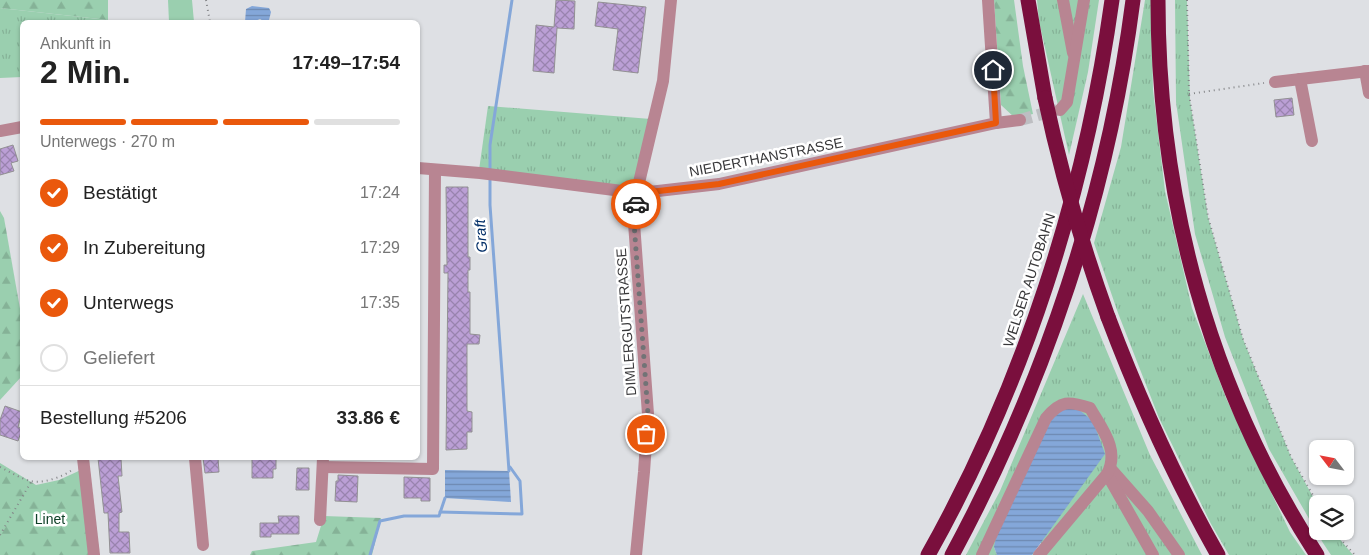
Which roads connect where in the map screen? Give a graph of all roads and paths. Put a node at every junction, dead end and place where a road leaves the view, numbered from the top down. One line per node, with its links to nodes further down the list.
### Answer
1 (206, 0): 11 (path)
2 (671, 0): 26 (street, DIMLERGUTSTRASSE)
3 (988, 0): 20 (street)
4 (1028, 0): 46 (highway, bridge)
5 (1063, 0): 12 (street)
6 (1084, 0): 12 (street)
7 (1112, 0): 40 (highway, WELSER AUTOBAHN)
8 (1134, 0): 41 (highway)
9 (1158, 0): 47 (highway)
10 (1186, 0): 17 (path)
11 (210, 20)
12 (1075, 62): 18 (street)
13 (1367, 71): 14 (street); 16 (street)
14 (1300, 79): 15 (street); 23 (street)
15 (1275, 82): 17 (path)
16 (1369, 93)
17 (1189, 94): 33 (path)
18 (1060, 110)
19 (1020, 120): 20 (street, NIEDERTHANSTRASSE)
20 (996, 123): 26 (street, NIEDERTHANSTRASSE)
21 (20, 127): 22 (street)
22 (0, 131)
23 (1312, 141)
24 (420, 168): 25 (street, NIEDERTHANSTRASSE)
25 (435, 171): 26 (street, NIEDERTHANSTRASSE); 29 (street)
26 (637, 191): 39 (street, DIMLERGUTSTRASSE)
27 (83, 460): 32 (path); 38 (street)
28 (195, 460): 37 (street)
29 (323, 462): 34 (street)
30 (0, 467): 32 (path)
31 (1109, 471): 42 (street); 43 (street); 44 (street); 45 (street)
32 (31, 482): 35 (path)
33 (1313, 495)
34 (320, 520)
35 (0, 535)
36 (1340, 540): 48 (path)
37 (203, 545)
38 (94, 555)
39 (636, 555)
40 (928, 555)
41 (952, 555)
42 (982, 555)
43 (1039, 555)
44 (1153, 555)
45 (1179, 555)
46 (1218, 555)
47 (1316, 555)
48 (1355, 555)

